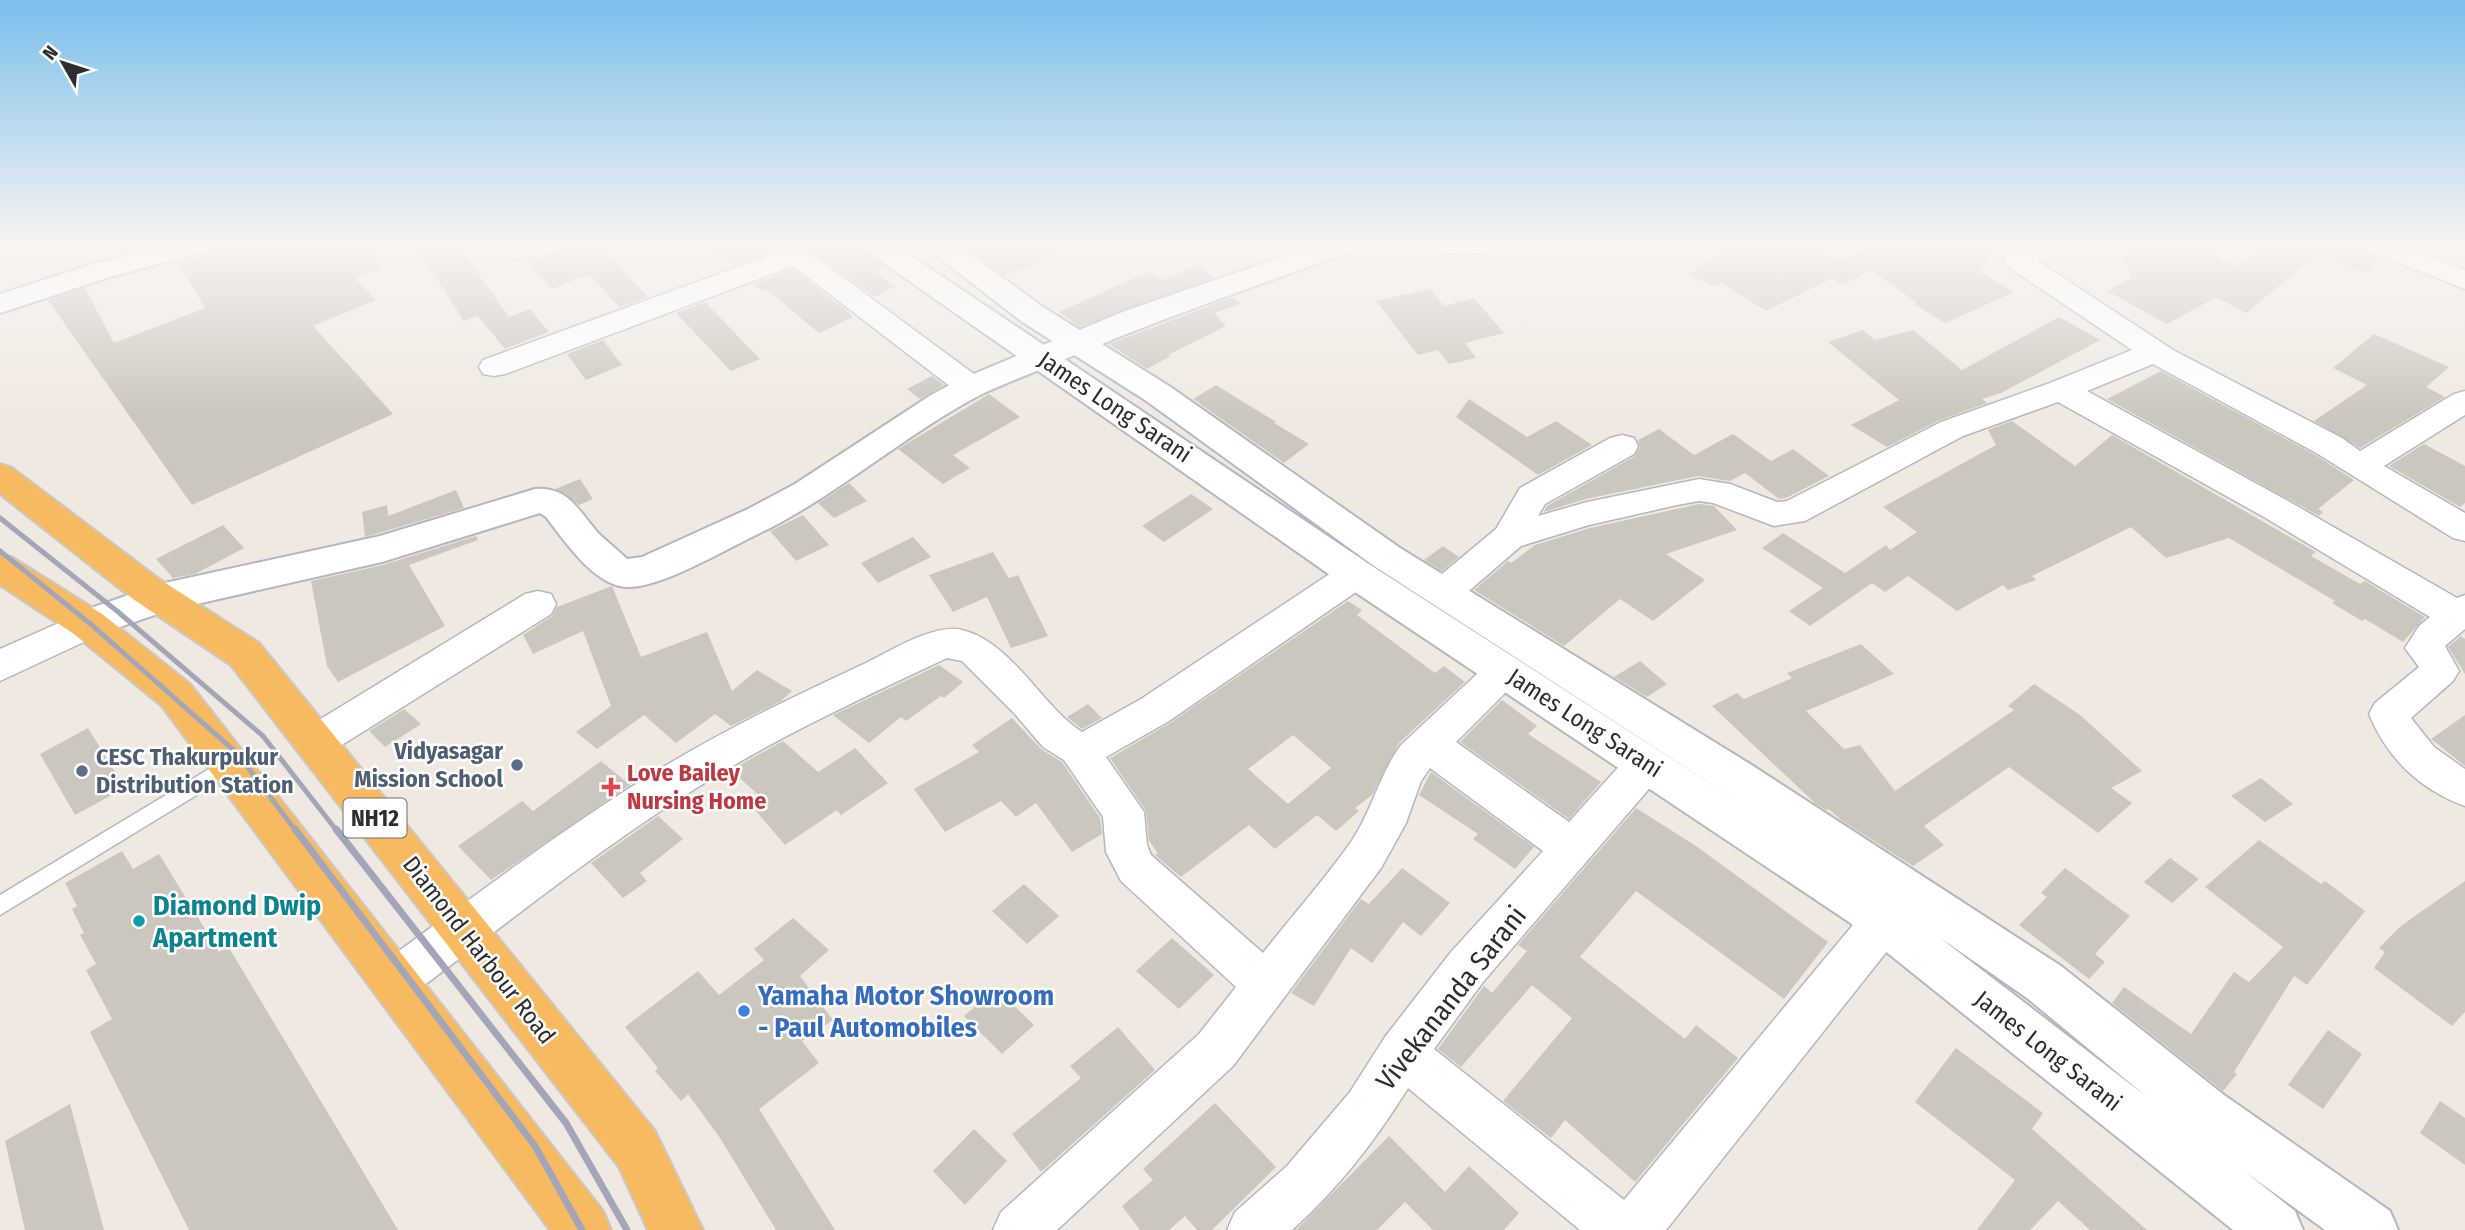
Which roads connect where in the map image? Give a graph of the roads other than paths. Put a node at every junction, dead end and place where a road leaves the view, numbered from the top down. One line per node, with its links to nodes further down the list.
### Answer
1 (658, 301): 10 (street)
2 (856, 301): 11 (street)
3 (959, 301): 9 (main road, James Long Sarani)
4 (1015, 301): 7 (main road)
5 (1181, 301): 7 (main road)
6 (2080, 301): 8 (street)
7 (1080, 343): 9 (main road); 21 (main road)
8 (2162, 356): 12 (street); 15 (street)
9 (1043, 359): 11 (main road); 20 (main road, James Long Sarani)
10 (494, 367)
11 (971, 387): 22 (main road)
12 (2061, 390): 18 (street); 24 (street)
13 (2465, 401): 15 (street)
14 (1622, 446): 18 (street)
15 (2359, 466): 17 (street)
16 (0, 476): 22 (highway, Diamond Harbour Road / NH12)
17 (2465, 529)
18 (1509, 537): 21 (street)
19 (0, 568): 25 (highway)
20 (1356, 574): 27 (main road, James Long Sarani); 30 (street)
21 (1443, 593): 31 (main road)
22 (160, 598): 25 (main road); 28 (highway, Diamond Harbour Road / NH12)
23 (538, 604): 28 (street)
24 (2462, 613): 33 (street)
25 (88, 624): 26 (street); 32 (highway)
26 (0, 666)
27 (1505, 670): 29 (street); 31 (main road, James Long Sarani)
28 (315, 742): 37 (highway, Diamond Harbour Road / NH12)
29 (1427, 744): 34 (street); 39 (street)
30 (1078, 749): 37 (street); 39 (street)
31 (1654, 754): 34 (street, Vivekananda Sarani); 36 (main road, James Long Sarani); 48 (main road)
32 (229, 765): 35 (lane); 38 (highway)
33 (2465, 789)
34 (1572, 848): 40 (street, Vivekananda Sarani)
35 (0, 906)
36 (1883, 922): 46 (street); 47 (main road, James Long Sarani)
37 (464, 931): 38 (street); 42 (highway, Diamond Harbour Road / NH12)
38 (394, 981): 41 (highway)
39 (1265, 984): 43 (street)
40 (1402, 1053): 44 (street, Vivekananda Sarani); 45 (street)
41 (584, 1230)
42 (676, 1230)
43 (1019, 1230)
44 (1253, 1230)
45 (1621, 1230)
46 (1633, 1230)
47 (2276, 1230)
48 (2371, 1230)

